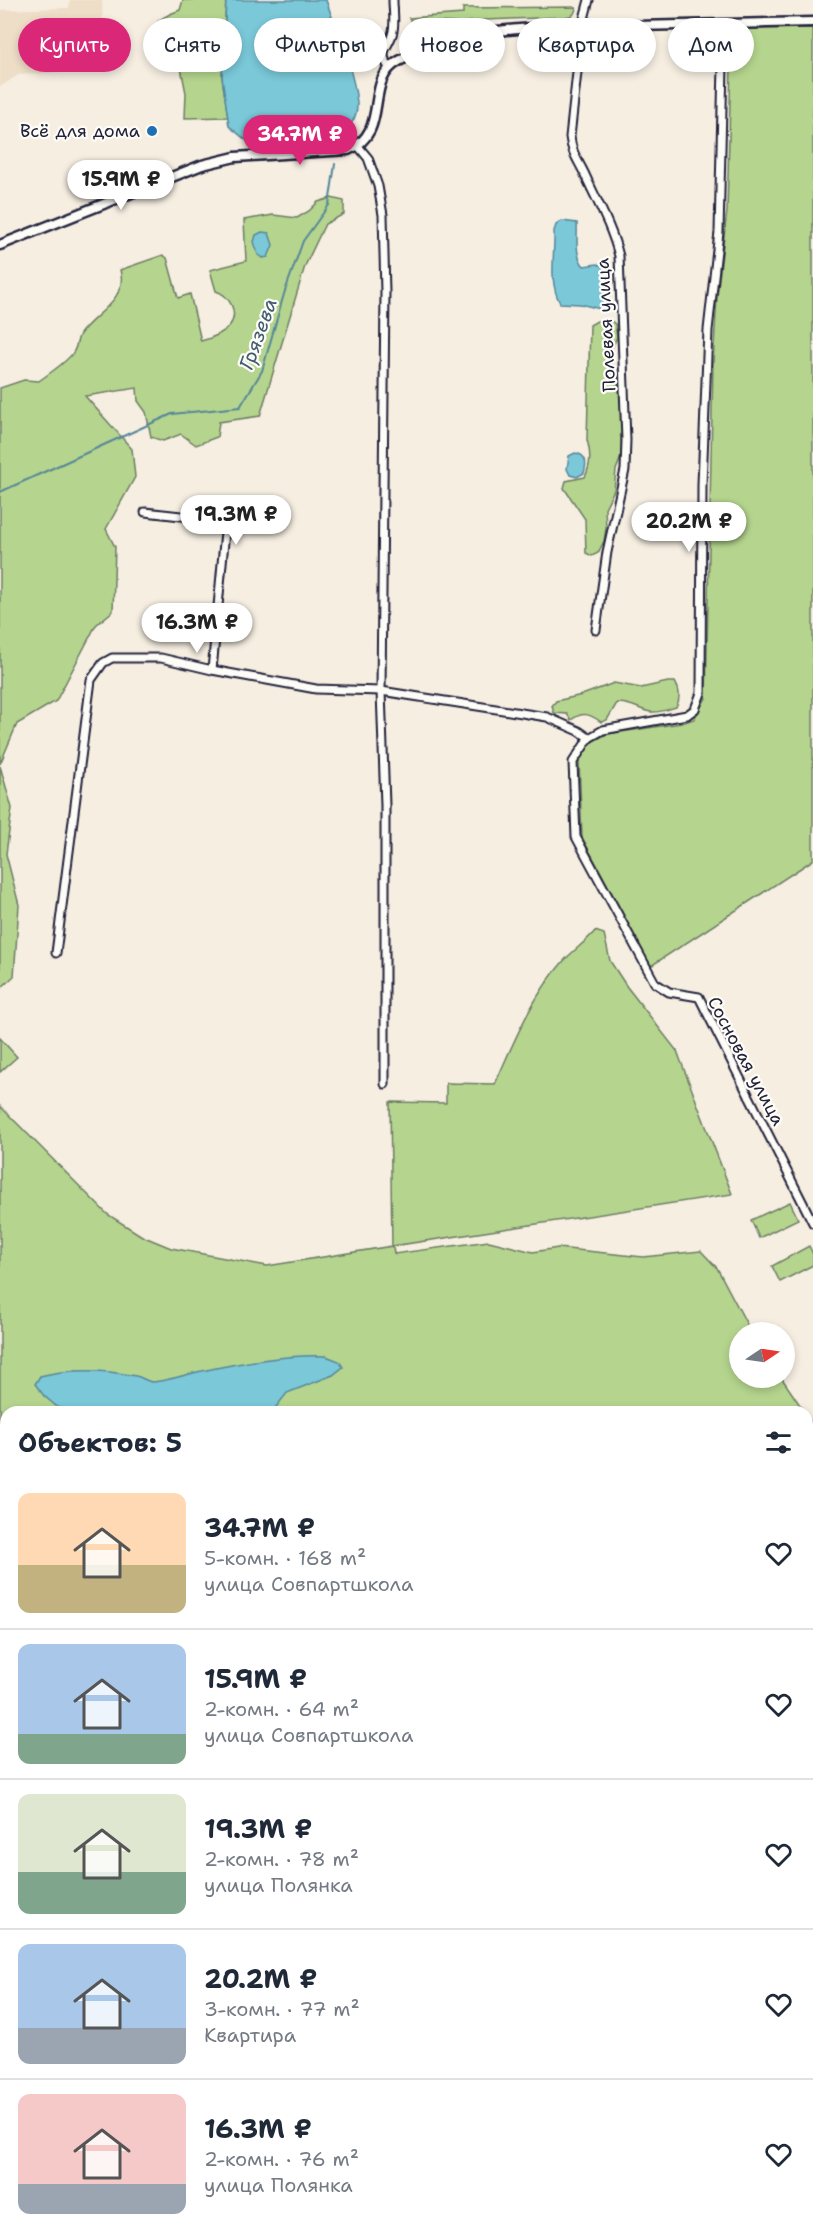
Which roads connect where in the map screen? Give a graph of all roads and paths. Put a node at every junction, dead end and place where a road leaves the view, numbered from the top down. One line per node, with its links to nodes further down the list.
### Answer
1 (393, 0): 7 (street)
2 (589, 0): 3 (street, Полевая улица)
3 (584, 18)
4 (813, 22): 5 (street)
5 (754, 23)
6 (517, 29): 7 (street)
7 (389, 68): 10 (street)
8 (577, 72): 13 (street, Полевая улица)
9 (723, 72): 16 (street)
10 (358, 146): 11 (street); 15 (street)
11 (0, 244)
12 (145, 512): 14 (street)
13 (596, 630)
14 (212, 670): 15 (street); 17 (street)
15 (381, 691): 16 (street); 18 (street)
16 (589, 738): 19 (street, Сосновая улица)
17 (56, 953)
18 (385, 1084)
19 (813, 1223)

